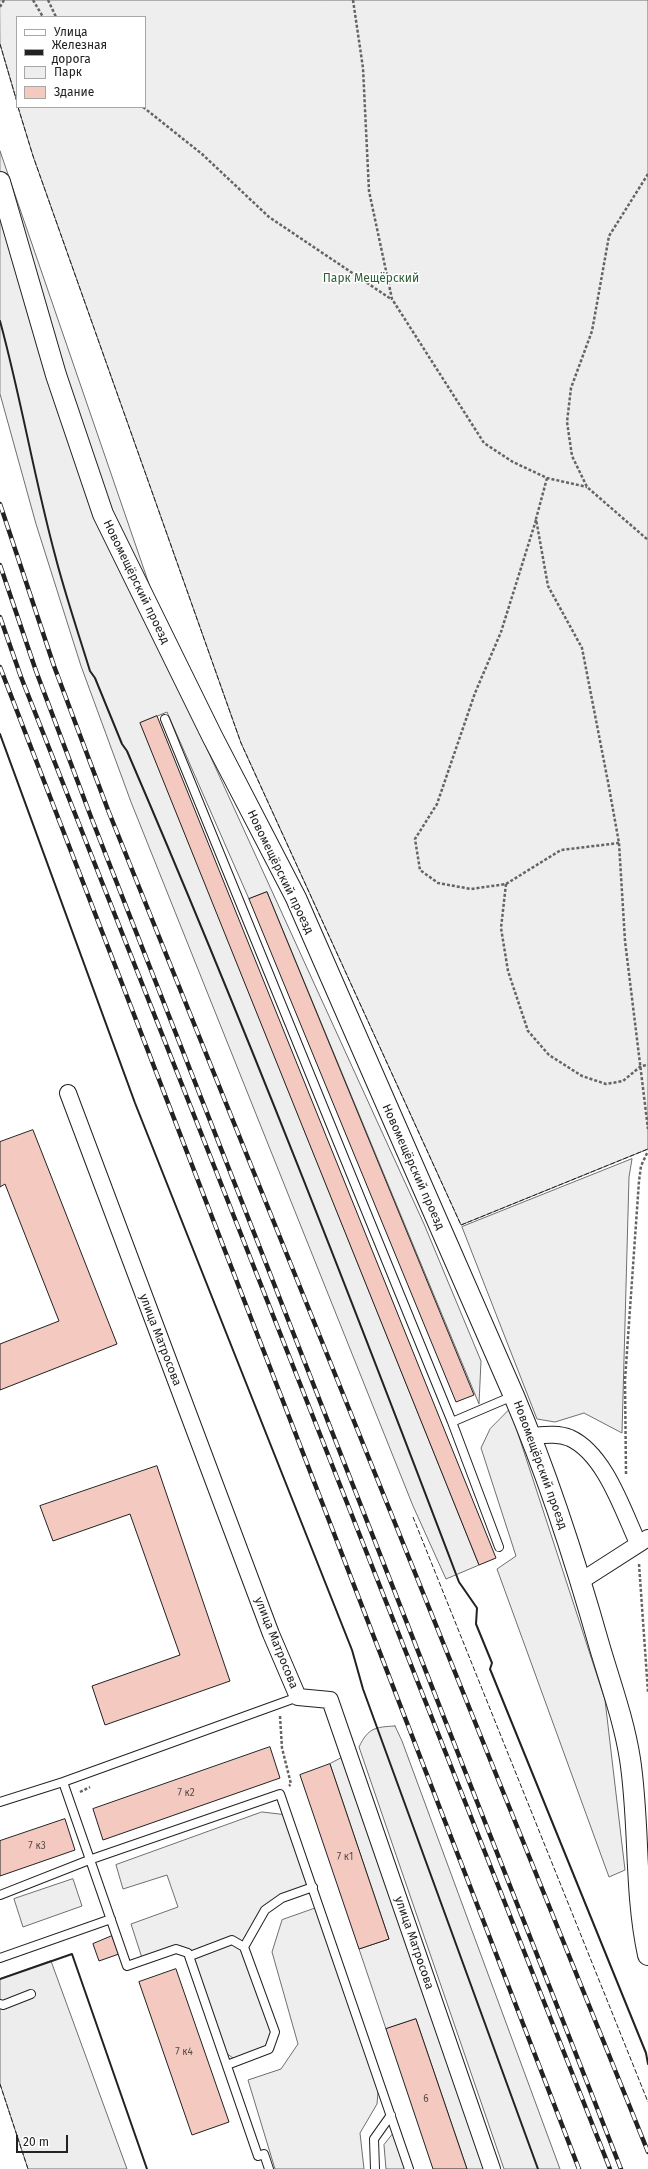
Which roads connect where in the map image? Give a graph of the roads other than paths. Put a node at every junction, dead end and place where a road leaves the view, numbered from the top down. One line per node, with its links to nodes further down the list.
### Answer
1 (0, 182): 4 (street, Новомещёрский проезд)
2 (165, 719): 5 (lane)
3 (68, 1093): 10 (street, улица Матросова)
4 (514, 1396): 5 (lane); 6 (street, Новомещёрский проезд)
5 (452, 1422): 8 (lane)
6 (531, 1436): 7 (street); 9 (street, Новомещёрский проезд)
7 (643, 1541): 9 (street)
8 (499, 1547)
9 (581, 1581): 14 (street, Новомещёрский проезд)
10 (298, 1697): 11 (lane); 29 (street, улица Матросова)
11 (63, 1782): 12 (lane); 13 (lane)
12 (0, 1802)
13 (89, 1860): 15 (lane); 16 (lane); 17 (lane)
14 (643, 1861): 19 (street, Новомещёрский проезд)
15 (313, 1887): 18 (lane); 25 (lane)
16 (0, 1896)
17 (111, 1919): 20 (lane); 21 (lane)
18 (244, 1947): 20 (lane); 24 (lane)
19 (648, 1955)
20 (190, 1956): 24 (lane)
21 (0, 1958)
22 (31, 1994): 23 (lane)
23 (0, 2004)
24 (227, 2065): 26 (lane)
25 (391, 2115): 27 (lane); 28 (lane)
26 (269, 2169)
27 (375, 2169)
28 (410, 2169)
29 (492, 2169)

